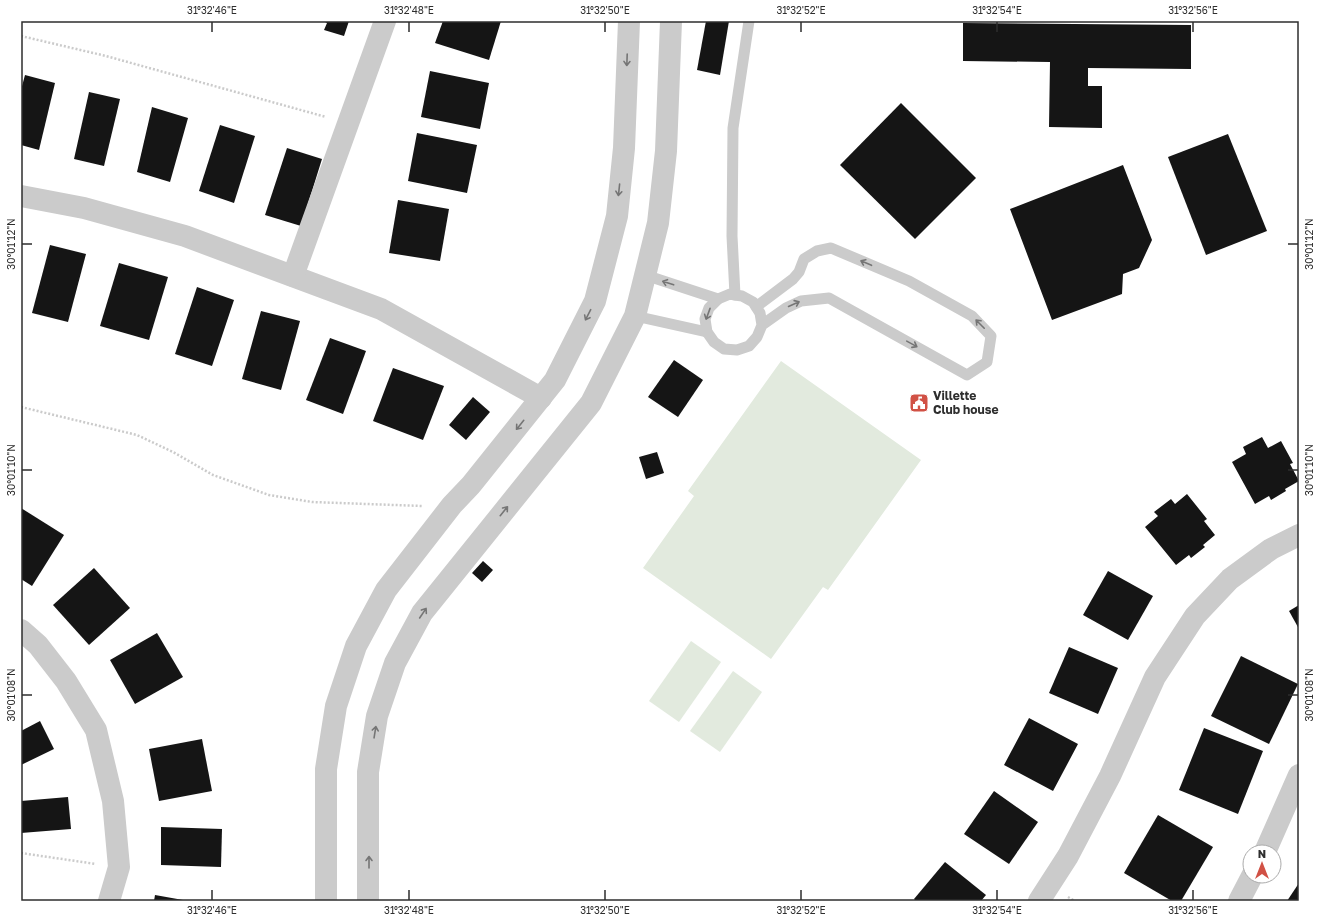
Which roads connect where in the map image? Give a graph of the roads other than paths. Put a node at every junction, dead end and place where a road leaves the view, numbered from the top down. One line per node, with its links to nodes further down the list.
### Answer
1 (385, 21): 7 (street)
2 (629, 21): 14 (street, one-way to 14)
3 (671, 21): 6 (street)
4 (749, 21): 8 (lane)
5 (21, 196): 7 (street)
6 (645, 275): 9 (lane, one-way to 6); 11 (street)
7 (292, 276): 14 (street)
8 (735, 295): 9 (lane); 10 (lane)
9 (718, 299): 13 (lane, one-way to 13)
10 (756, 307): 12 (lane); 12 (lane, one-way to 10)
11 (635, 316): 13 (lane); 22 (street, one-way to 11)
12 (762, 325): 13 (lane)
13 (707, 332)
14 (541, 398): 21 (street, one-way to 21)
15 (1299, 535): 23 (street)
16 (21, 630): 20 (street)
17 (1299, 776): 18 (street)
18 (1269, 844)
19 (1248, 884): 24 (street)
20 (109, 901)
21 (326, 901)
22 (368, 901)
23 (1039, 901)
24 (1239, 901)

